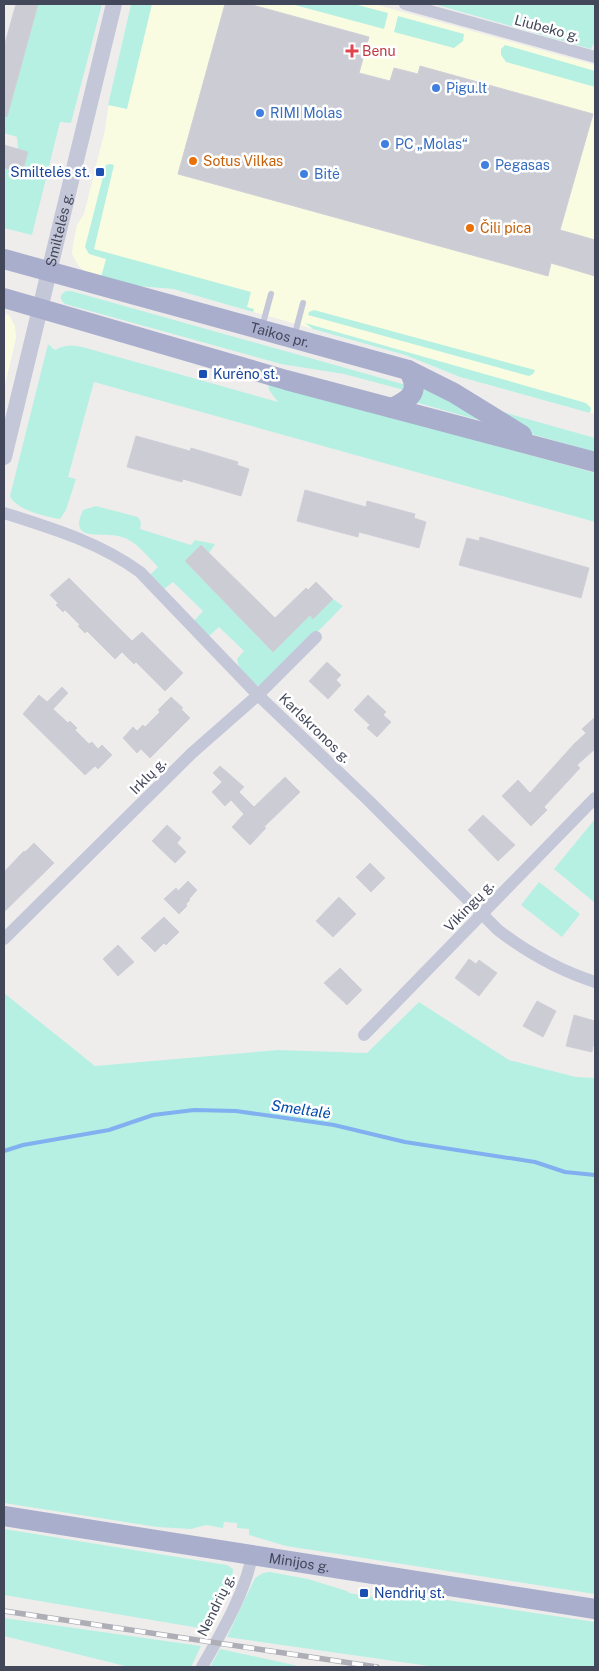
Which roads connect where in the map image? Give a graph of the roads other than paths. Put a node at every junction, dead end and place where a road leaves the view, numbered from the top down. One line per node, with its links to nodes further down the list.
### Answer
1 (114, 4): 5 (street, Smiltelės g.)
2 (405, 4): 3 (street, Liubeko g.)
3 (595, 57)
4 (4, 259): 5 (main road, Taikos pr.)
5 (49, 272): 9 (street, Smiltelės g.); 10 (main road, Taikos pr.)
6 (271, 294): 10 (lane)
7 (4, 298): 9 (main road, Taikos pr.)
8 (303, 303): 11 (lane)
9 (40, 308): 13 (main road, Taikos pr.); 15 (street, Smiltelės g.)
10 (261, 329): 11 (main road, Taikos pr.)
11 (293, 338): 12 (main road, Taikos pr.)
12 (408, 370): 13 (main road); 14 (main road, Taikos pr.)
13 (392, 408): 14 (main road, Taikos pr.)
14 (540, 447): 16 (main road, Taikos pr.)
15 (4, 457)
16 (595, 462)
17 (4, 512): 19 (street, Karlskronos g.)
18 (316, 637): 19 (street, Irklų g.)
19 (258, 694): 21 (street, Karlskronos g.); 22 (street, Irklų g.)
20 (595, 798): 21 (street, Vikingų g.)
21 (482, 915): 23 (street, Karlskronos g.); 24 (street, Vikingų g.)
22 (4, 939)
23 (595, 982)
24 (364, 1035)
25 (4, 1516): 26 (main road, Minijos g.)
26 (252, 1555): 27 (main road, Minijos g.); 28 (street, Nendrių g.)
27 (595, 1609)
28 (202, 1667)

